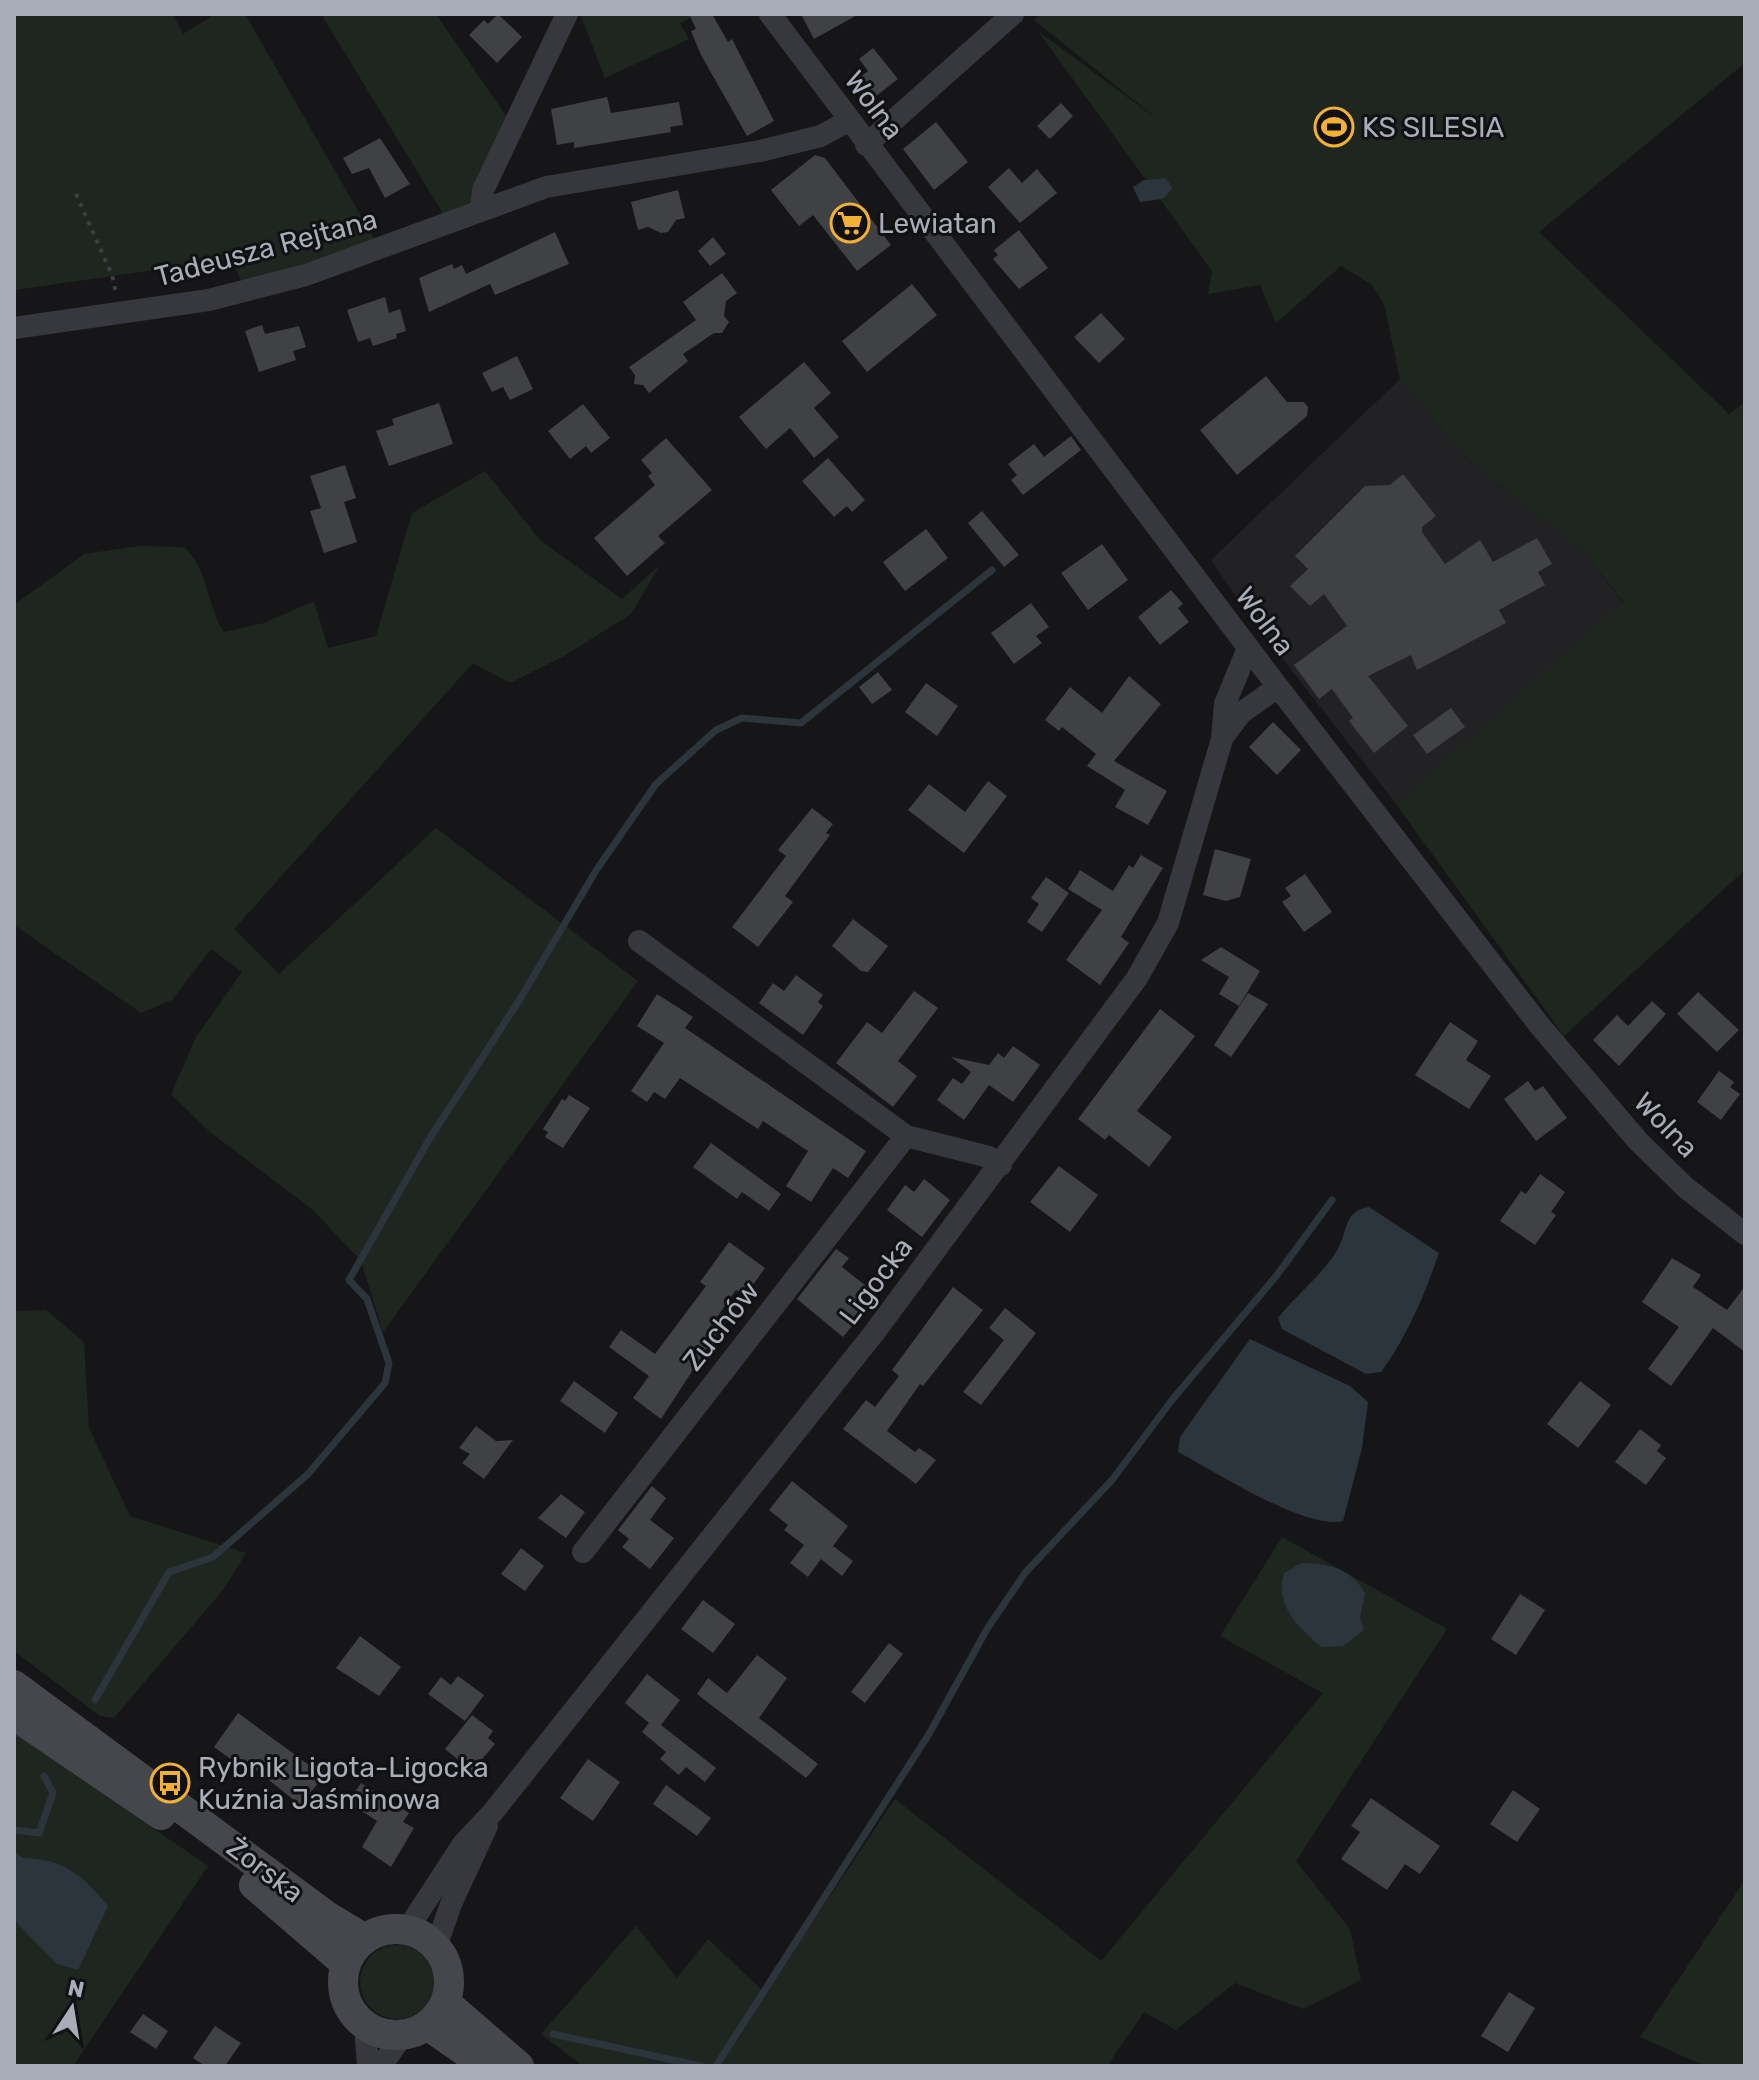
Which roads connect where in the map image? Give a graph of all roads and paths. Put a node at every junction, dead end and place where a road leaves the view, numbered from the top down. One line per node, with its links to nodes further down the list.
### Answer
1 (567, 14): 7 (street)
2 (770, 14): 4 (street, Wolna)
3 (1013, 14): 5 (street)
4 (848, 121): 5 (street, Wolna); 7 (street, Tadeusza Rejtana)
5 (866, 145): 10 (street, Wolna)
6 (76, 194): 8 (path)
7 (481, 209): 8 (street, Tadeusza Rejtana)
8 (120, 315): 9 (street, Tadeusza Rejtana)
9 (14, 328)
10 (1248, 648): 11 (street, Wolna); 12 (street, Ligocka)
11 (1278, 687): 12 (street, Ligocka); 16 (street, Wolna)
12 (1222, 739): 15 (street, Ligocka)
13 (639, 941): 14 (street)
14 (906, 1136): 15 (street); 17 (street, Zuchów)
15 (1001, 1165): 20 (street, Ligocka)
16 (1745, 1234)
17 (583, 1552)
18 (14, 1685): 22 (main road, Żorska)
19 (14, 1715): 24 (main road, Żorska)
20 (493, 1812): 21 (street, Ligocka); 23 (street, Ligocka)
21 (407, 1930): 22 (main road); 23 (main road)
22 (365, 1939): 24 (main road)
23 (436, 1947): 25 (main road)
24 (346, 1964): 26 (main road)
25 (425, 2021): 26 (main road); 28 (street); 29 (main road); 30 (main road)
26 (365, 2026): 27 (street)
27 (368, 2066)
28 (381, 2066)
29 (486, 2066)
30 (519, 2066)

